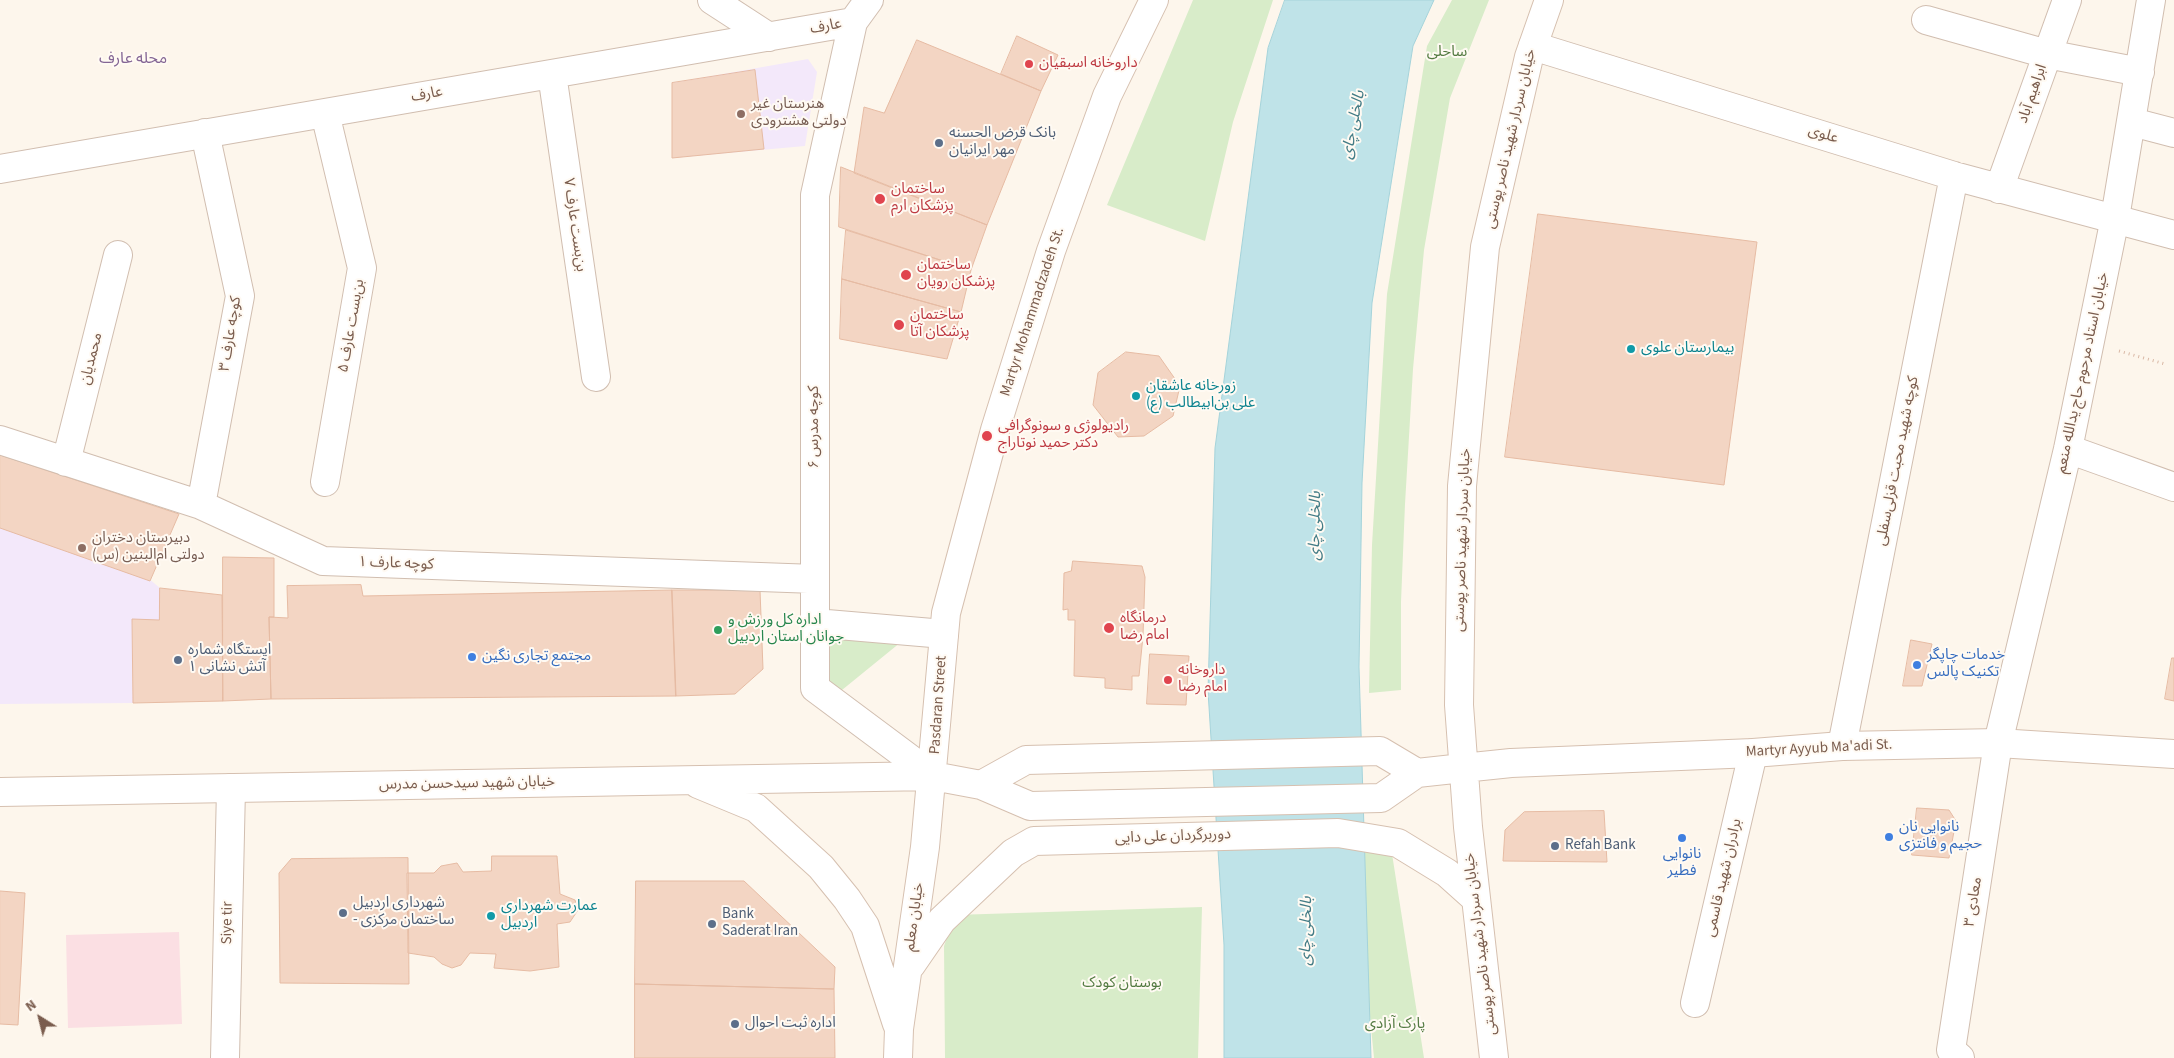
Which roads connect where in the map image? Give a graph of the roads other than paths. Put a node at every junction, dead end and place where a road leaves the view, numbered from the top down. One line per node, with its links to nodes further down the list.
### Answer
1 (712, 0): 9 (street)
2 (869, 0): 8 (street)
3 (1154, 0): 33 (street, Martyr Mohammadzadeh St.)
4 (1549, 0): 10 (street, خیابان سردار شهید ناصر پوستی)
5 (2067, 0): 11 (street, ابراهیم آباد)
6 (2152, 0): 12 (street, خیابان استاد مرحوم حاج یدالله منعم)
7 (1926, 20): 11 (street)
8 (853, 22): 9 (street, عارف); 31 (street, کوچه مدرس ۶)
9 (769, 36): 13 (street, عارف)
10 (1533, 46): 19 (street, علوی); 38 (street, خیابان سردار شهید ناصر پوستی)
11 (2047, 54): 12 (street); 20 (street, ابراهیم آباد)
12 (2140, 72): 15 (street, خیابان استاد مرحوم حاج یدالله منعم)
13 (552, 74): 14 (street, عارف); 24 (street, بن‌بست عارف ۷)
14 (325, 113): 16 (street, عارف); 28 (street, بن‌بست عارف ۵)
15 (2132, 122): 17 (street); 21 (street, خیابان استاد مرحوم حاج یدالله منعم)
16 (205, 133): 18 (street, عارف); 30 (street, کوچه عارف ۳)
17 (2174, 134)
18 (0, 169)
19 (1954, 176): 20 (street, علوی); 35 (street, کوچه شهید محبت قزلی‌سفلی)
20 (1999, 189): 21 (street, علوی)
21 (2115, 218): 22 (street, علوی); 26 (street, خیابان استاد مرحوم حاج یدالله منعم)
22 (2174, 235)
23 (118, 255): 27 (street, محمدیان)
24 (596, 377)
25 (0, 440): 27 (street, کوچه عارف ۱)
26 (2068, 449): 29 (street); 34 (street, خیابان استاد مرحوم حاج یدالله منعم)
27 (66, 462): 30 (street, کوچه عارف ۱)
28 (325, 482)
29 (2174, 487)
30 (201, 506): 31 (street, کوچه عارف ۱)
31 (815, 579): 32 (street, کوچه مدرس ۶)
32 (815, 624): 33 (street); 40 (street, کوچه مدرس ۶)
33 (944, 634): 40 (street, Pasdaran Street)
34 (1998, 743): 35 (street, Martyr Ayyub Ma'adi St.); 37 (street, Martyr Ayyub Ma'adi St.); 52 (street, معادی ۳)
35 (1842, 746): 36 (street, Martyr Ayyub Ma'adi St.)
36 (1753, 753): 38 (street, Martyr Ayyub Ma'adi St.); 47 (street, برادران شهید قاسمی)
37 (2174, 754)
38 (1463, 768): 39 (street, Martyr Ayyub Ma'adi St.); 45 (street, خیابان سردار شهید ناصر پوستی)
39 (1416, 773): 42 (street); 42 (street, خیابان شهید سیدحسن مدرس)
40 (933, 776): 41 (street, خیابان شهید سیدحسن مدرس); 42 (street, خیابان شهید سیدحسن مدرس); 46 (street, خیابان معلم)
41 (687, 780): 43 (street, خیابان شهید سیدحسن مدرس); 48 (street)
42 (981, 784)
43 (231, 788): 44 (street, خیابان شهید سیدحسن مدرس); 49 (street, Siye tir)
44 (0, 792)
45 (1476, 899): 46 (street, دوربرگردان علی دایی); 51 (street, خیابان سردار شهید ناصر پوستی)
46 (907, 971): 48 (street, خیابان معلم)
47 (1695, 1003)
48 (898, 1029): 50 (street, خیابان معلم)
49 (225, 1058)
50 (898, 1058)
51 (1494, 1058)
52 (1960, 1058)

